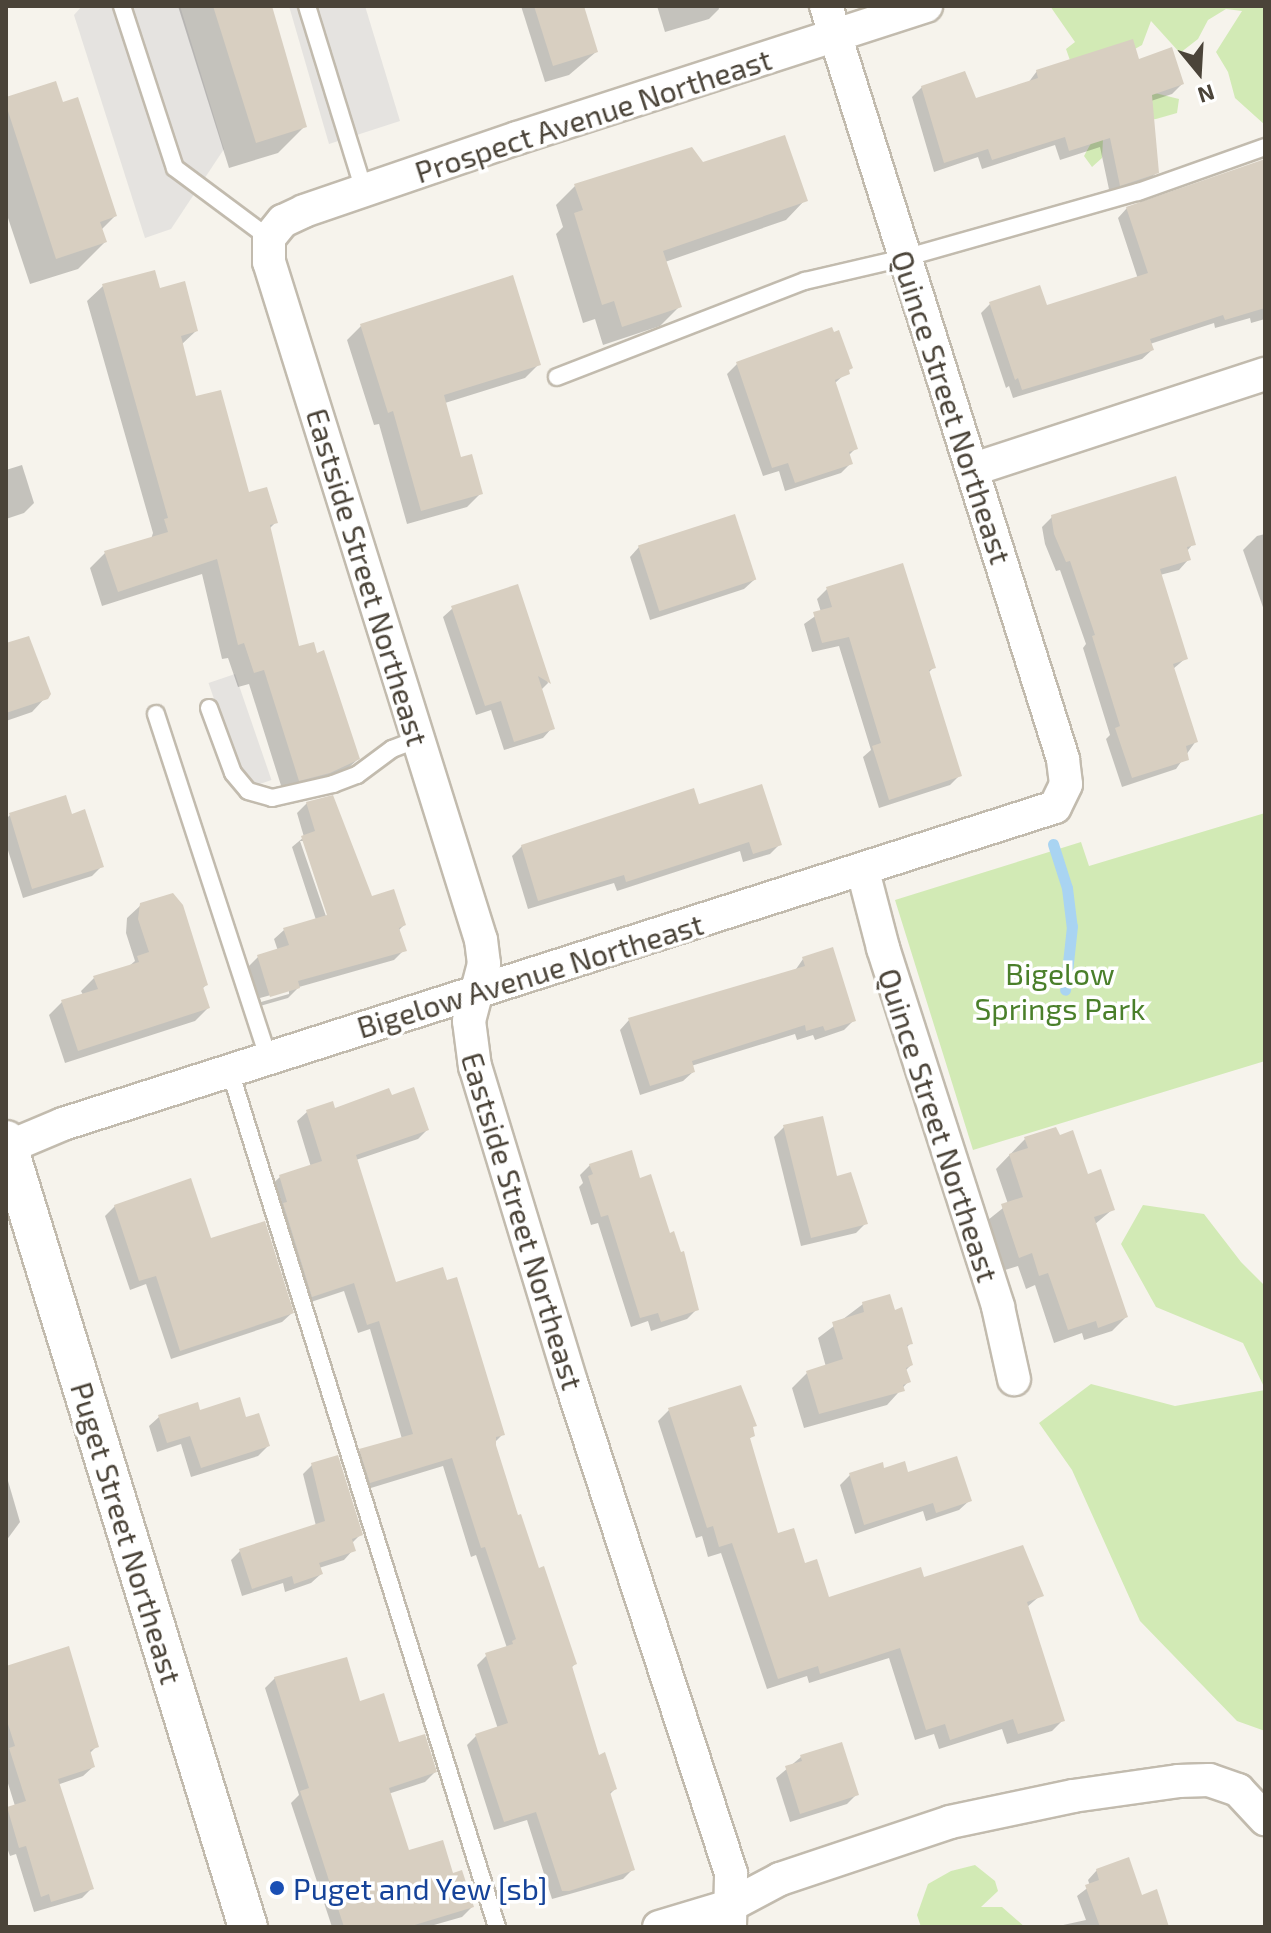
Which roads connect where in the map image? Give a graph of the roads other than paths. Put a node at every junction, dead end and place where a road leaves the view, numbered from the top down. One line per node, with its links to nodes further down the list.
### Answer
1 (122, 6): 7 (lane)
2 (307, 6): 6 (lane)
3 (926, 6): 4 (street, Prospect Avenue Northeast)
4 (831, 21): 6 (street, Prospect Avenue Northeast); 8 (street, Quince Street Northeast)
5 (1265, 147): 8 (lane)
6 (364, 190): 7 (street, Prospect Avenue Northeast)
7 (269, 238): 14 (street, Eastside Street Northeast)
8 (904, 258): 10 (lane); 11 (street, Quince Street Northeast)
9 (1265, 374): 11 (street)
10 (557, 377)
11 (974, 469): 15 (street, Quince Street Northeast)
12 (209, 708): 14 (lane)
13 (156, 714): 18 (lane)
14 (418, 739): 17 (street, Eastside Street Northeast)
15 (1055, 807): 16 (street, Bigelow Avenue Northeast)
16 (863, 871): 17 (street, Bigelow Avenue Northeast); 21 (street, Quince Street Northeast)
17 (479, 991): 18 (street, Bigelow Avenue Northeast); 23 (street, Eastside Street Northeast)
18 (269, 1059): 19 (street, Bigelow Avenue Northeast)
19 (230, 1071): 20 (street, Bigelow Avenue Northeast); 25 (lane)
20 (7, 1145): 24 (street, Puget Street Northeast)
21 (1014, 1379)
22 (1265, 1819): 23 (street)
23 (729, 1916): 26 (street)
24 (248, 1927)
25 (497, 1927)
26 (659, 1927)

